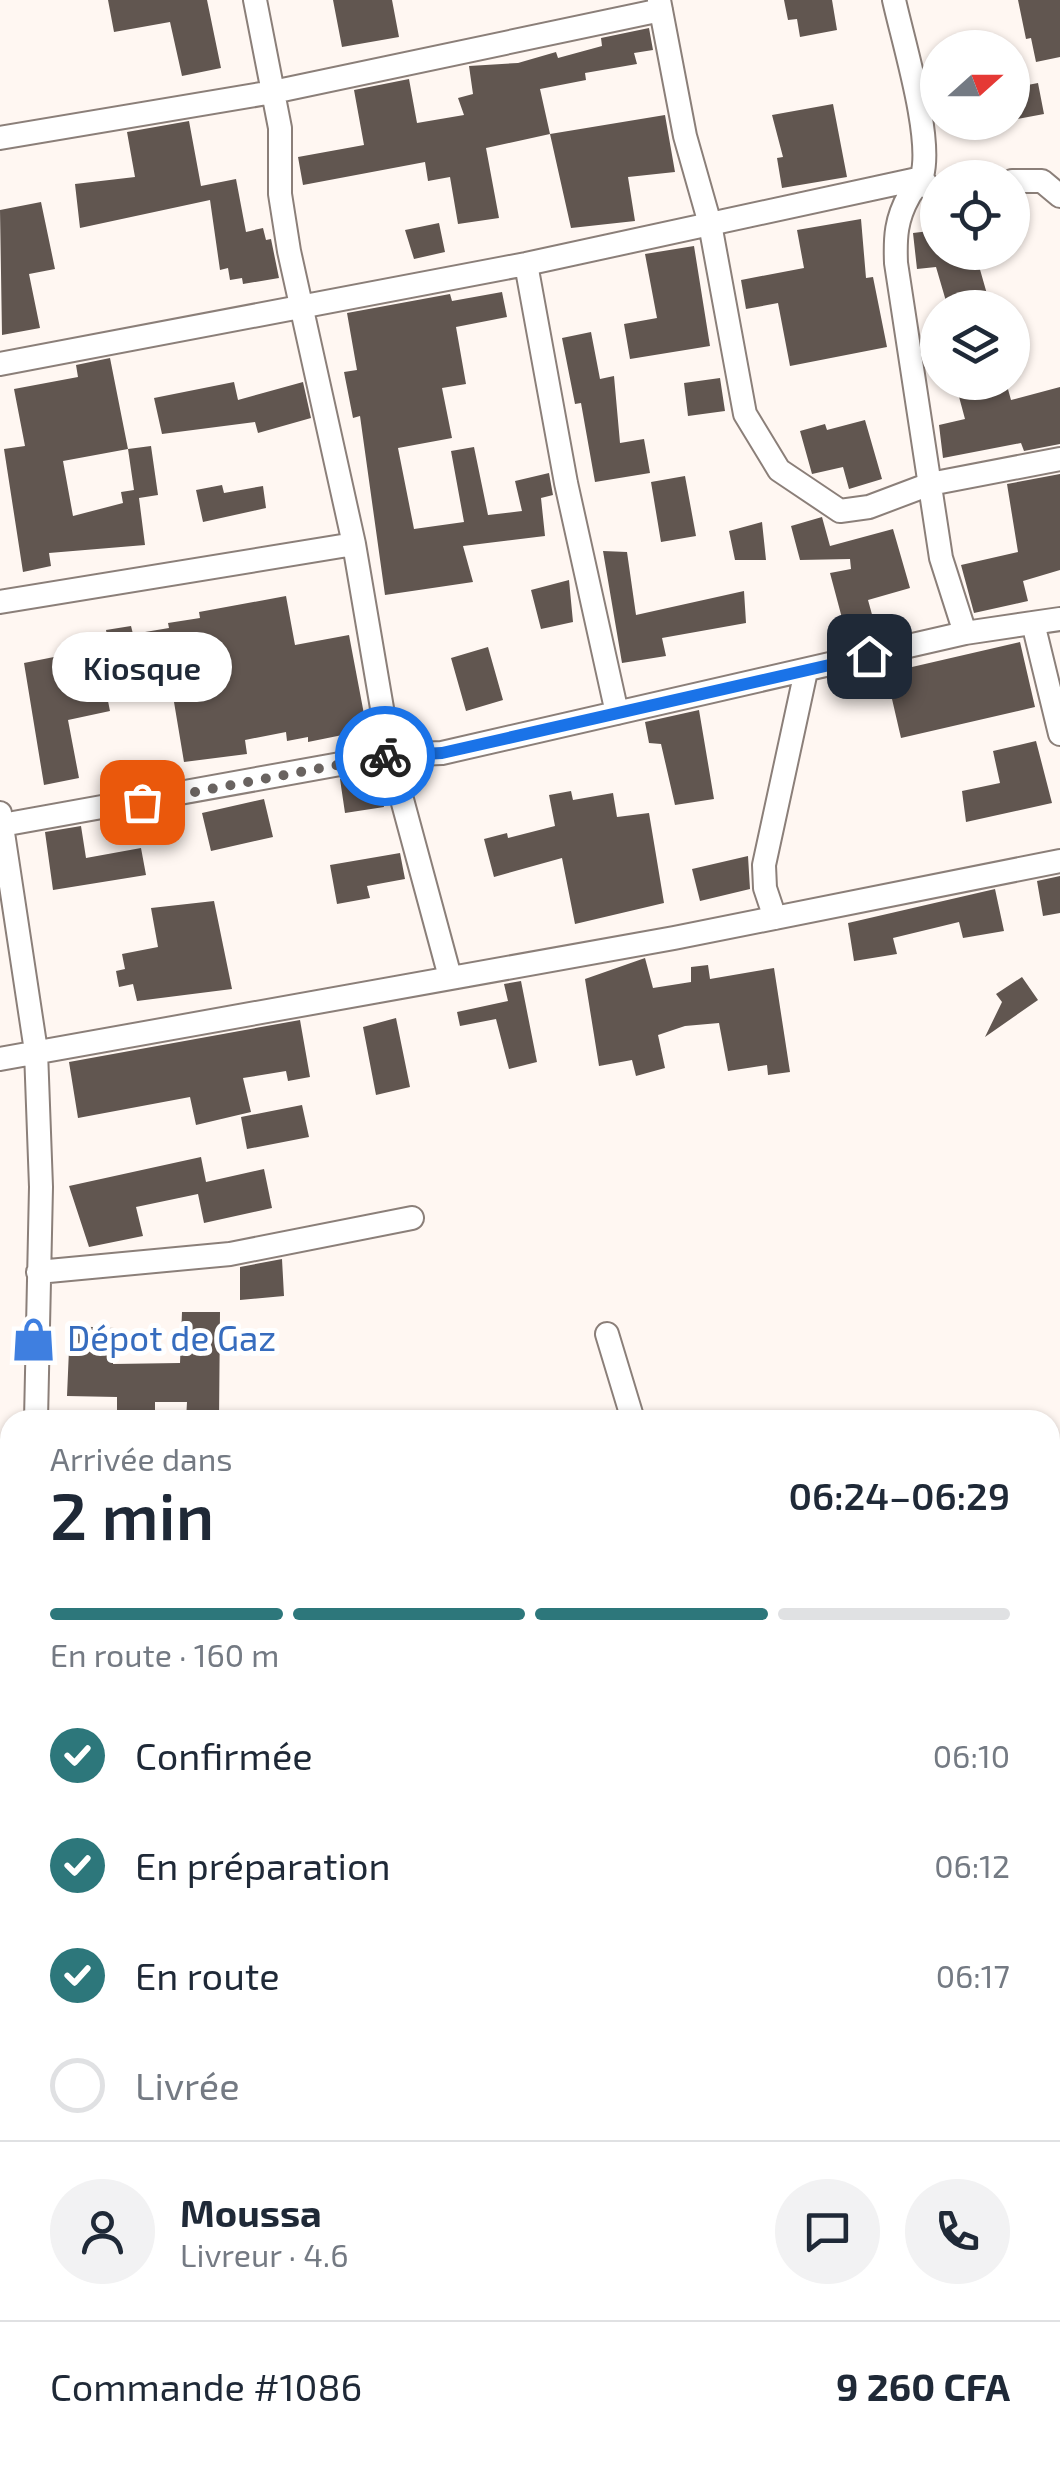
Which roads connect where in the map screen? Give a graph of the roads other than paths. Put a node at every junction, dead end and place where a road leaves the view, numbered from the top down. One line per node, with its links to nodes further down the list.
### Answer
1 (255, 0): 4 (street)
2 (894, 0): 6 (street)
3 (660, 5): 4 (street); 11 (street)
4 (273, 92): 5 (street); 13 (street)
5 (0, 138)
6 (926, 160)
7 (1030, 181): 10 (street)
8 (920, 186): 11 (street)
9 (920, 193): 16 (street)
10 (1060, 196)
11 (710, 224): 12 (street); 16 (street)
12 (526, 264): 13 (street); 23 (street)
13 (303, 306): 14 (street); 17 (street)
14 (0, 364)
15 (1060, 458): 16 (street)
16 (930, 484): 21 (street)
17 (354, 544): 18 (street); 25 (street)
18 (0, 602)
19 (1060, 619): 20 (street)
20 (1033, 623): 21 (street); 24 (street)
21 (965, 633): 22 (street)
22 (806, 671): 23 (street); 29 (street)
23 (617, 712): 25 (street)
24 (1060, 734)
25 (390, 756): 26 (street); 30 (street)
26 (1, 819): 28 (street)
27 (1060, 861): 29 (street)
28 (6, 908): 31 (street)
29 (775, 918): 30 (street)
30 (450, 977): 31 (street)
31 (36, 1051): 32 (street); 34 (street)
32 (0, 1059)
33 (412, 1218): 34 (street)
34 (38, 1272): 36 (street)
35 (608, 1334): 37 (street)
36 (36, 1410)
37 (630, 1410)

